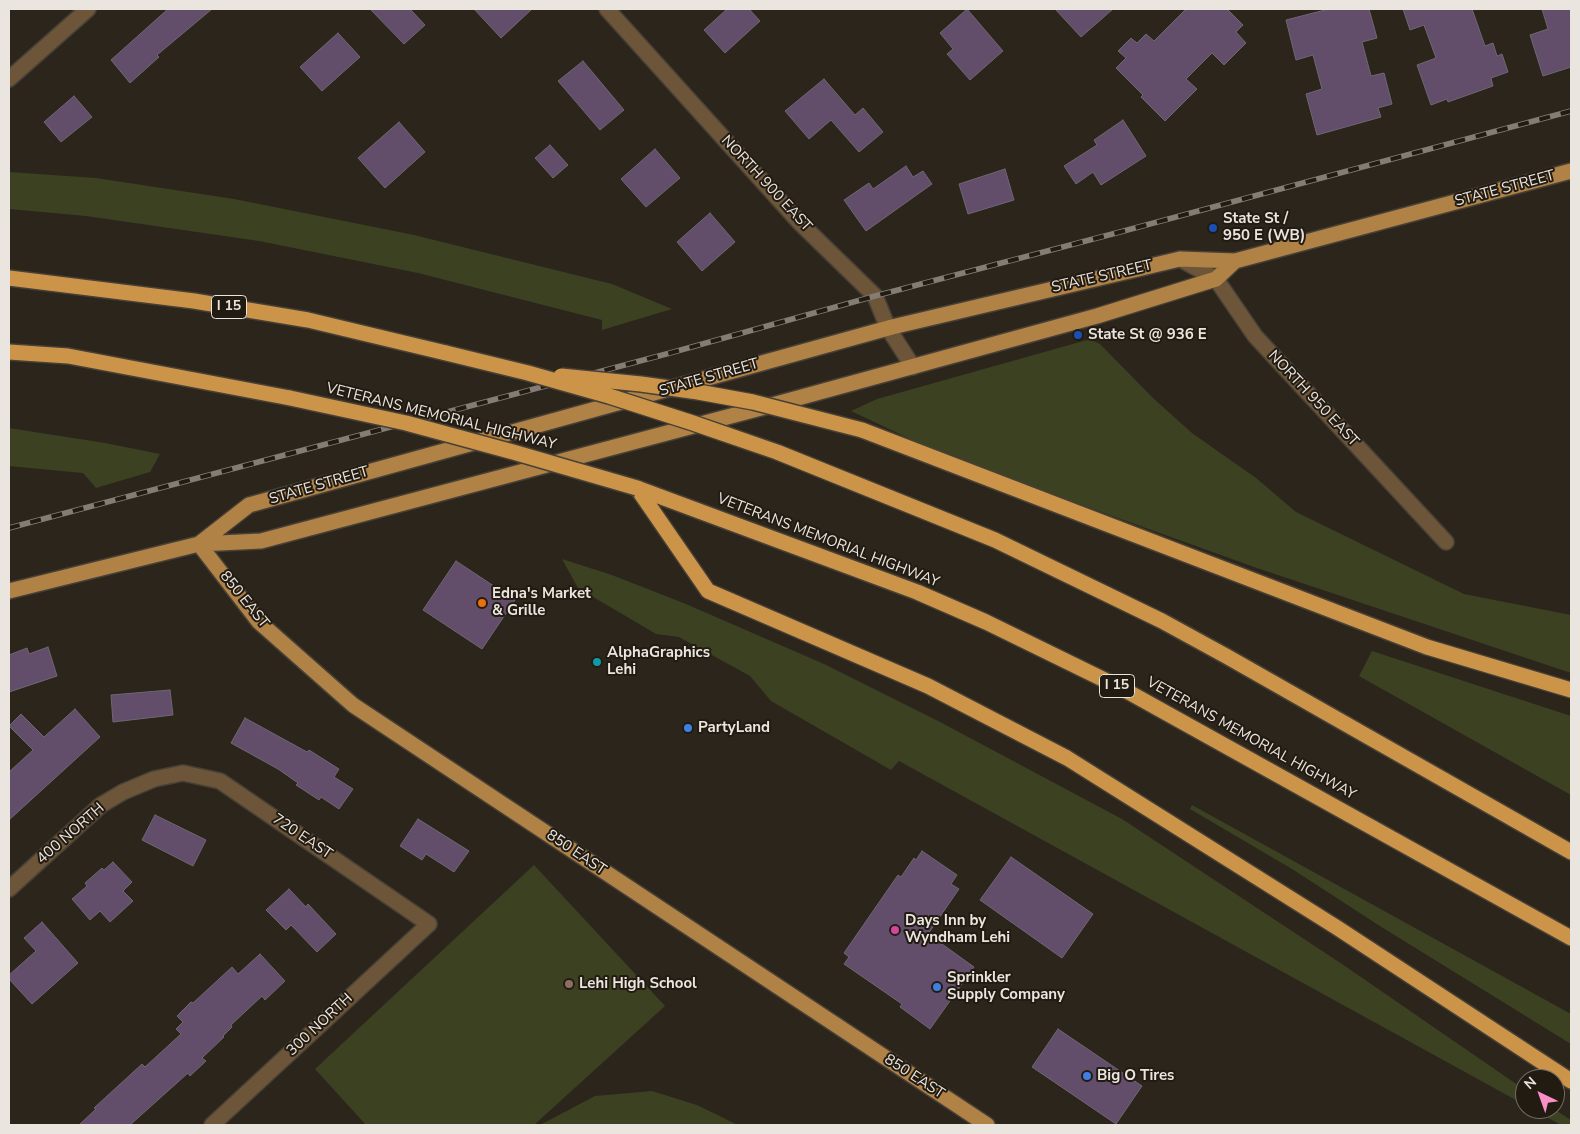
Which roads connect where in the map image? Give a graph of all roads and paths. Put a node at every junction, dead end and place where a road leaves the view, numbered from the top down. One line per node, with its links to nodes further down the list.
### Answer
1 (88, 9): 3 (street)
2 (607, 9): 9 (street, NORTH 900 EAST)
3 (9, 79)
4 (1571, 171): 6 (main road, STATE STREET)
5 (1180, 259): 6 (main road, STATE STREET); 8 (street, NORTH 950 EAST); 9 (main road, STATE STREET)
6 (1236, 261): 8 (main road, STATE STREET)
7 (9, 278): 12 (highway, I 15, bridge)
8 (1216, 279): 11 (main road, STATE STREET); 14 (street, NORTH 950 EAST)
9 (888, 328): 11 (street, NORTH 900 EAST); 15 (main road, STATE STREET)
10 (9, 352): 13 (highway, VETERANS MEMORIAL HIGHWAY / I 15, bridge)
11 (913, 367): 15 (main road, STATE STREET)
12 (528, 373): 17 (highway, bridge); 19 (highway, I 15, bridge)
13 (637, 488): 22 (highway, VETERANS MEMORIAL HIGHWAY / I 15); 23 (highway)
14 (1446, 542)
15 (199, 544): 16 (main road, STATE STREET); 25 (main road, 850 EAST)
16 (9, 591)
17 (1571, 690)
18 (166, 776): 20 (street, 400 NORTH); 21 (street, 720 EAST)
19 (1571, 852)
20 (9, 889)
21 (429, 924): 24 (street, 300 NORTH)
22 (1571, 938)
23 (1571, 1081)
24 (212, 1125)
25 (987, 1125)

